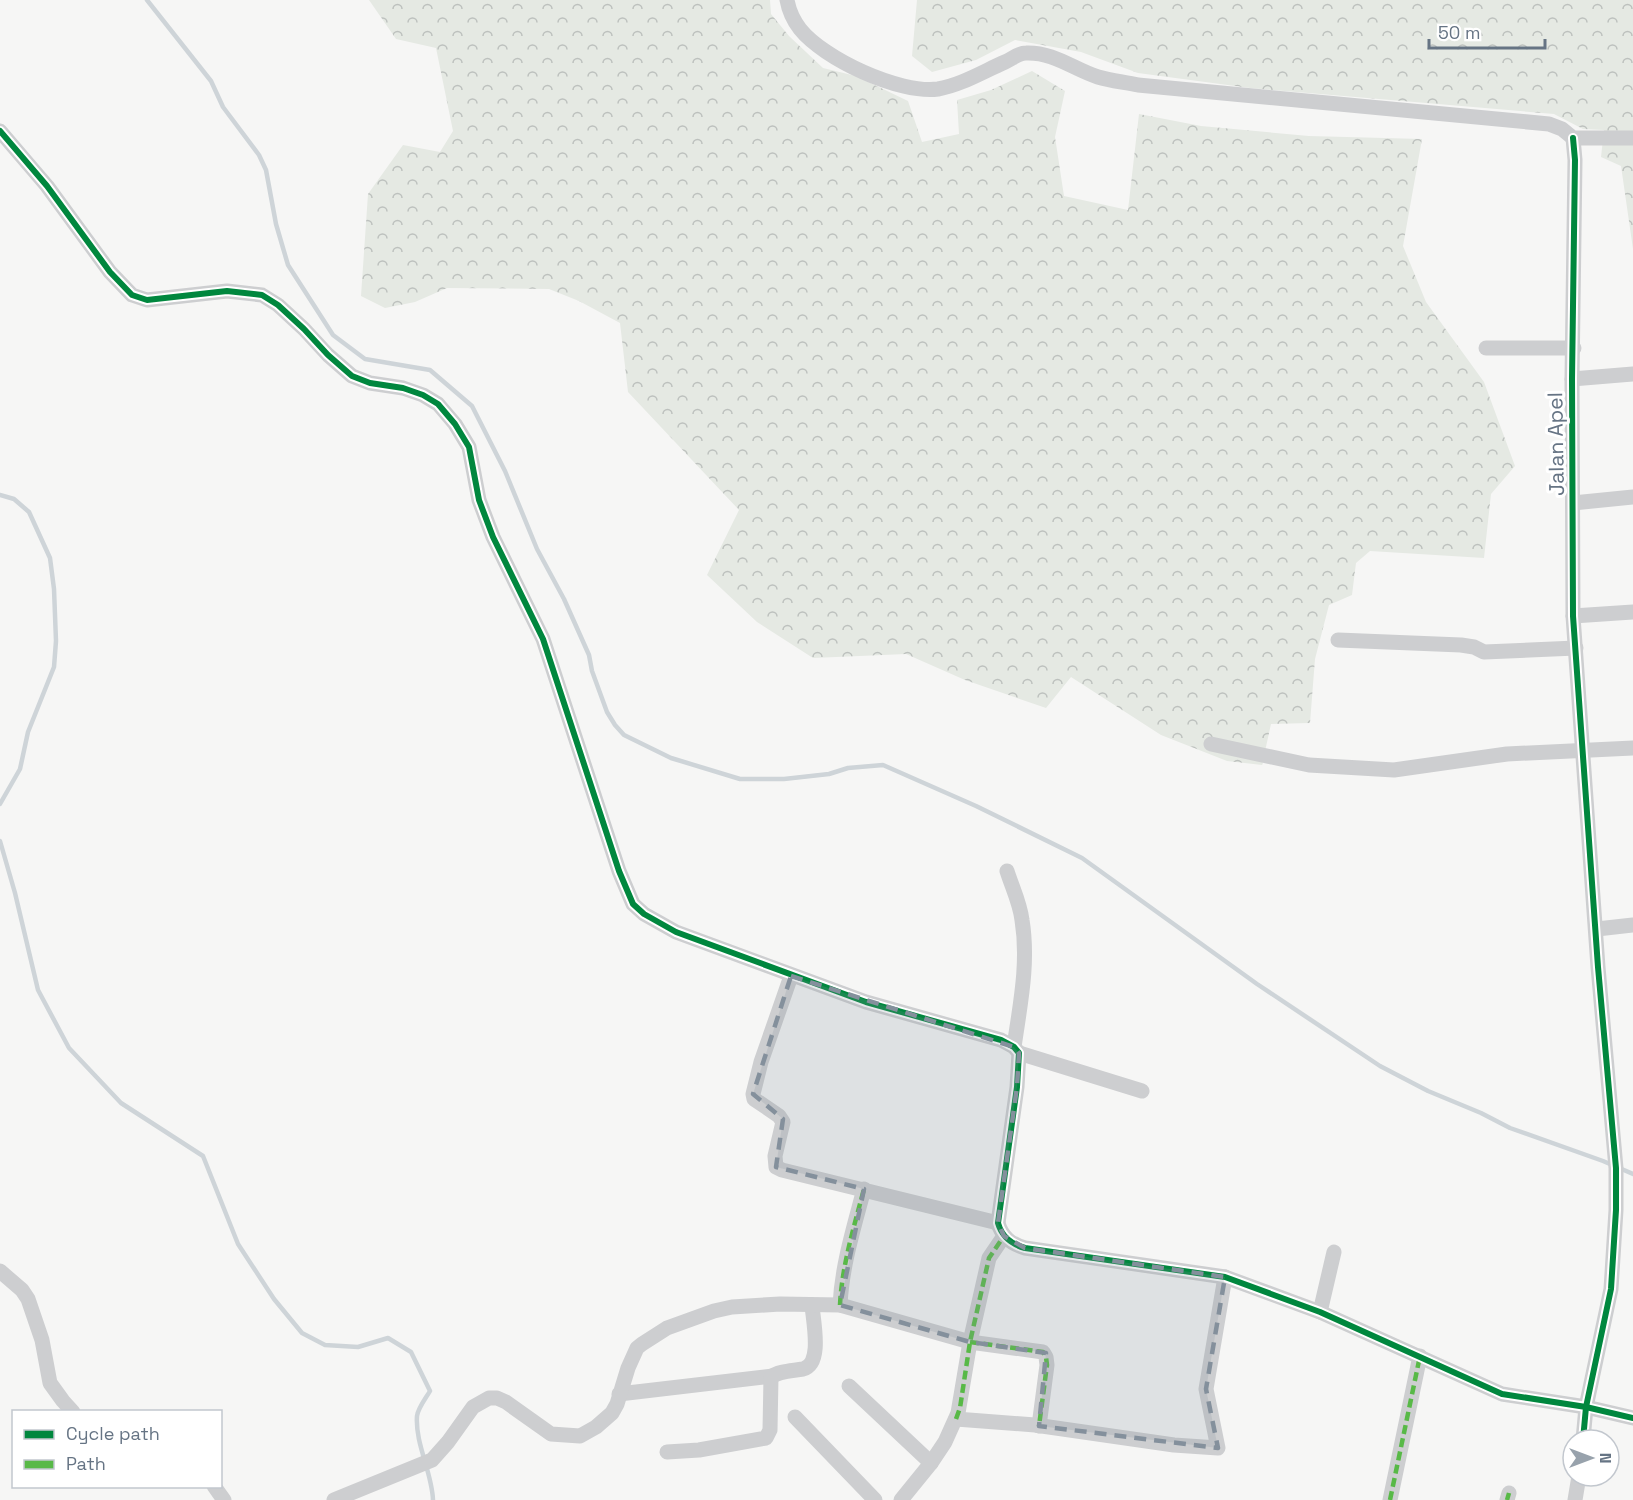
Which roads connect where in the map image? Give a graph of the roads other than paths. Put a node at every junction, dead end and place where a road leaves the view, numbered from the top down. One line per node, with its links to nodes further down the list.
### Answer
1 (787, 0): 3 (street)
2 (0, 131): 21 (street)
3 (1573, 138): 4 (street); 6 (street, Jalan Apel)
4 (1633, 138)
5 (1486, 348): 6 (street)
6 (1574, 348): 8 (street, Jalan Apel)
7 (1633, 374): 8 (street)
8 (1572, 379): 10 (street, Jalan Apel)
9 (1633, 497): 10 (street)
10 (1573, 503): 12 (street, Jalan Apel)
11 (1633, 612): 12 (street)
12 (1573, 616): 14 (street, Jalan Apel)
13 (1338, 640): 14 (street)
14 (1576, 648): 17 (street, Jalan Apel)
15 (1210, 744): 17 (street)
16 (1633, 748): 17 (street)
17 (1584, 750): 20 (street, Jalan Apel)
18 (1007, 871): 22 (street)
19 (1633, 925): 20 (street)
20 (1597, 929): 37 (street, Jalan Apel)
21 (791, 975): 22 (street); 24 (street)
22 (1016, 1050): 23 (street); 25 (street)
23 (1142, 1090)
24 (864, 1189): 25 (street); 30 (street)
25 (1001, 1229): 28 (street); 32 (street)
26 (1334, 1252): 31 (street)
27 (0, 1271): 38 (street)
28 (1225, 1276): 31 (street); 42 (street)
29 (812, 1305): 30 (street); 34 (street); 36 (street)
30 (840, 1305): 32 (street)
31 (1320, 1312): 33 (street)
32 (970, 1342): 41 (street); 42 (street)
33 (1420, 1356): 37 (street); 49 (street)
34 (773, 1376): 36 (street); 44 (street)
35 (849, 1386): 45 (street)
36 (619, 1394): 46 (street)
37 (1586, 1407): 40 (street); 43 (street, Jalan Apel)
38 (71, 1410)
39 (795, 1417): 47 (street)
40 (1633, 1418)
41 (956, 1419): 42 (street); 45 (street)
42 (1039, 1426)
43 (1584, 1428)
44 (667, 1452)
45 (931, 1463): 48 (street)
46 (334, 1500)
47 (875, 1500)
48 (901, 1500)
49 (1390, 1500)

